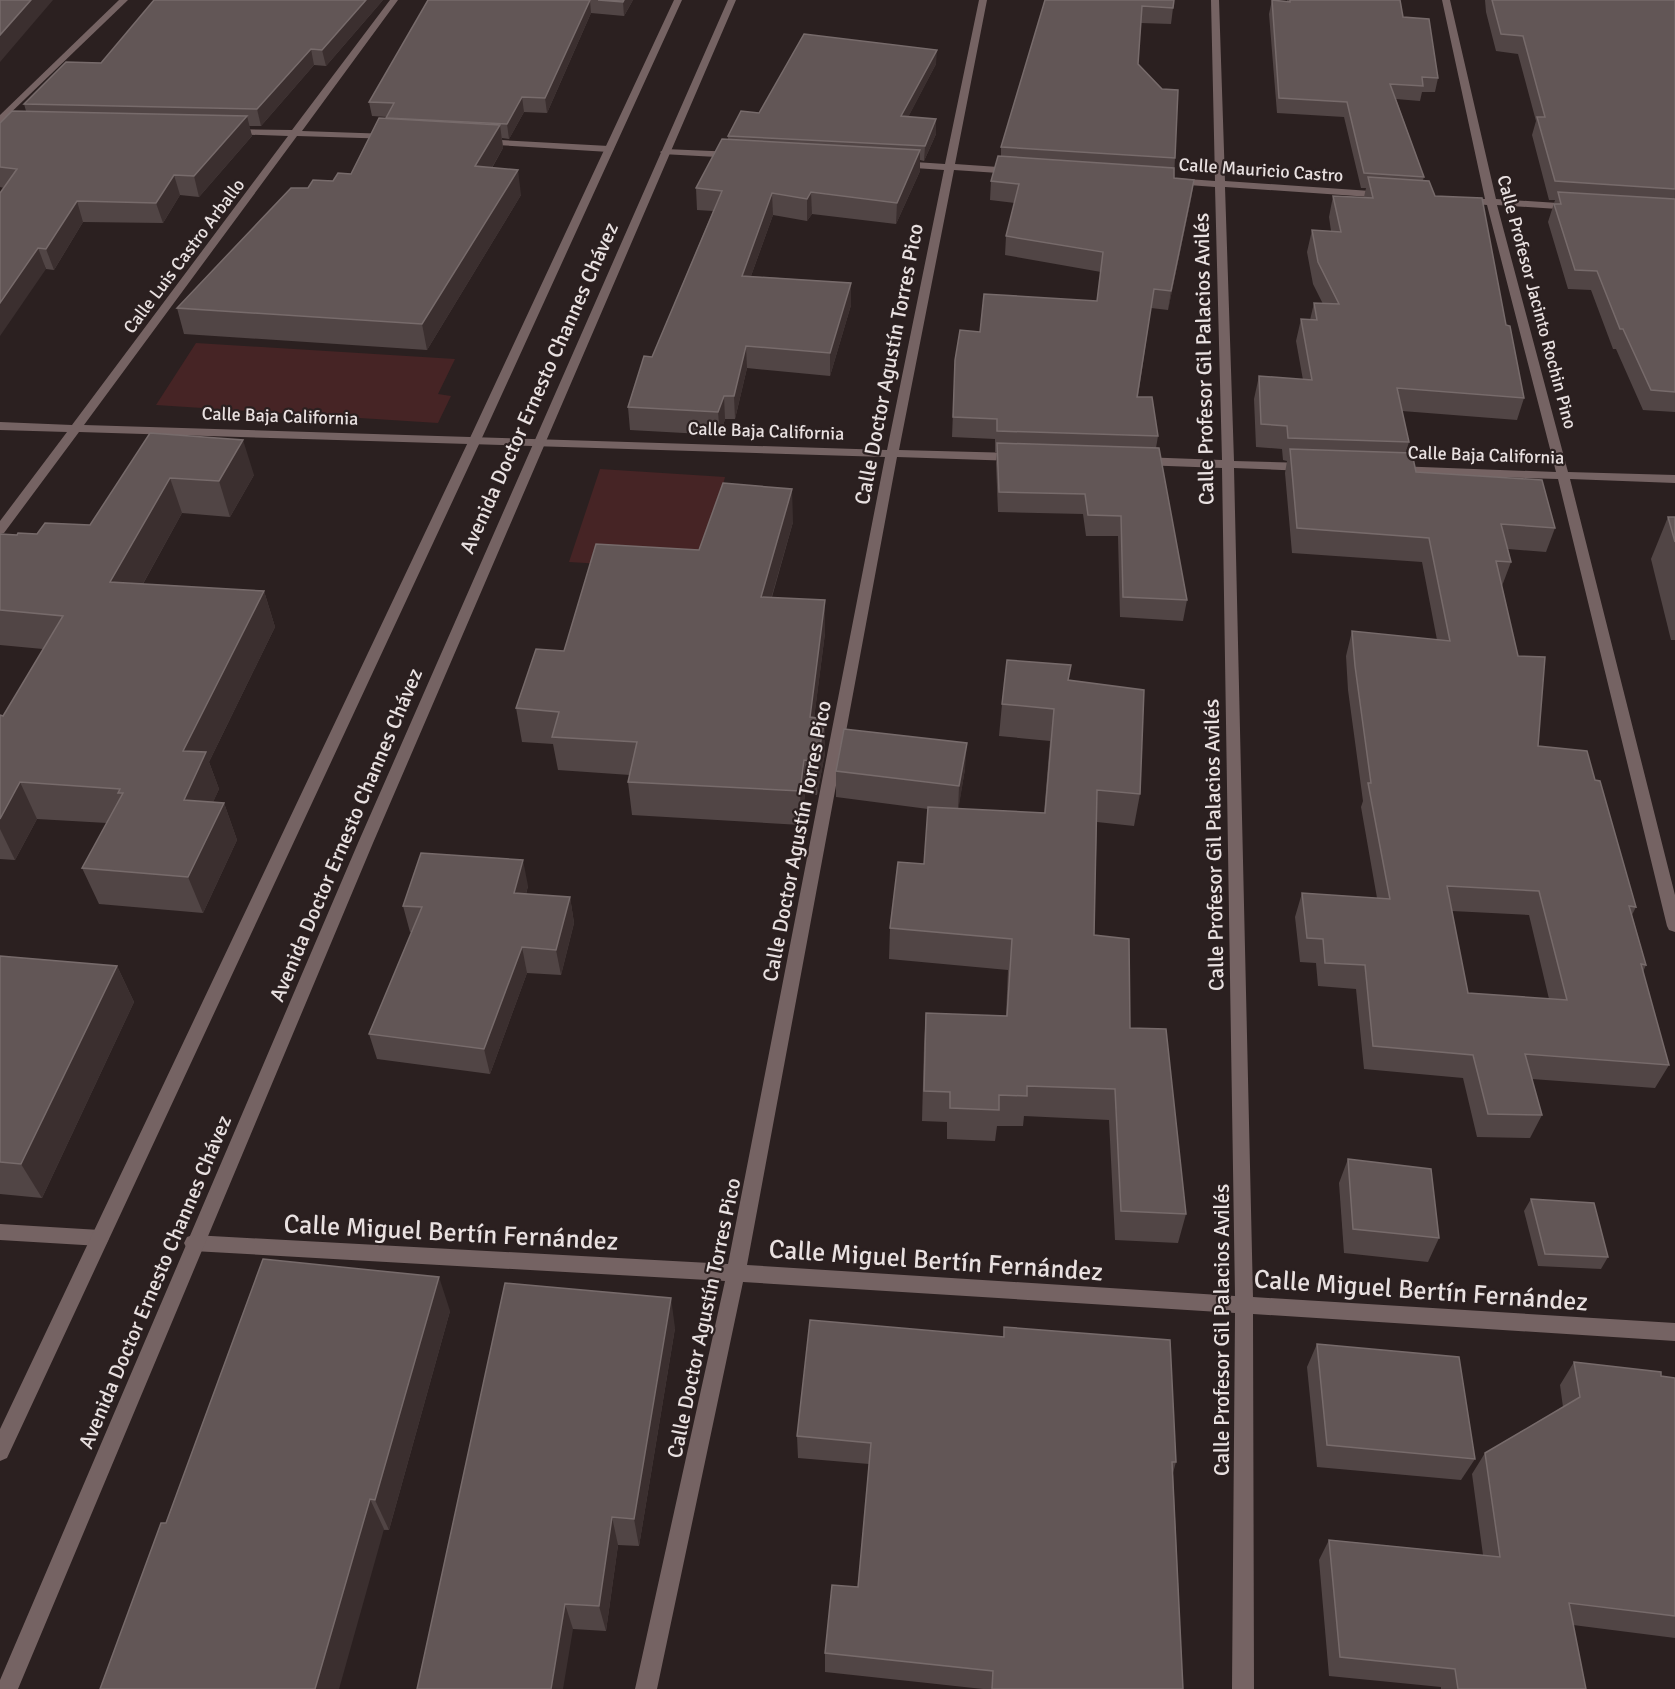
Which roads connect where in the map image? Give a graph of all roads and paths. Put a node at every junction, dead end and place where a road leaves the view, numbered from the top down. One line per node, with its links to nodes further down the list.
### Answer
1 (124, 0): 8 (street)
2 (394, 0): 12 (street, Calle Luis Castro Arballo)
3 (678, 0): 15 (street, Avenida Doctor Ernesto Channes Chávez)
4 (732, 0): 16 (street, Avenida Doctor Ernesto Channes Chávez)
5 (983, 0): 19 (street, Calle Doctor Agustín Torres Pico)
6 (1215, 0): 22 (street, Calle Profesor Gil Palacios Avilés)
7 (1446, 0): 25 (street, Calle Profesor Jacinto Rochin Pino)
8 (0, 120)
9 (0, 125): 10 (street)
10 (12, 125)
11 (225, 130): 12 (street)
12 (296, 132): 13 (street); 28 (street, Calle Luis Castro Arballo)
13 (400, 138)
14 (470, 141): 15 (street)
15 (609, 148): 29 (street, Avenida Doctor Ernesto Channes Chávez)
16 (665, 152): 17 (street); 30 (street, Avenida Doctor Ernesto Channes Chávez)
17 (748, 156)
18 (891, 164): 19 (street)
19 (950, 167): 20 (street); 31 (street, Calle Doctor Agustín Torres Pico)
20 (1021, 171)
21 (1162, 180): 22 (street, Calle Mauricio Castro)
22 (1220, 184): 23 (street, Calle Mauricio Castro); 34 (street, Calle Profesor Gil Palacios Avilés)
23 (1397, 195)
24 (1456, 199): 25 (street)
25 (1491, 201): 26 (street); 37 (street, Calle Profesor Jacinto Rochin Pino)
26 (1583, 207)
27 (0, 426): 28 (street, Calle Baja California)
28 (78, 428): 29 (street, Calle Baja California); 39 (street, Calle Luis Castro Arballo)
29 (475, 440): 30 (street, Calle Baja California); 42 (street, Avenida Doctor Ernesto Channes Chávez)
30 (537, 442): 31 (street, Calle Baja California); 43 (street, Avenida Doctor Ernesto Channes Chávez)
31 (892, 453): 32 (street, Calle Baja California); 44 (street, Calle Doctor Agustín Torres Pico)
32 (1024, 458)
33 (1132, 461): 34 (street)
34 (1228, 464): 35 (street); 45 (street, Calle Profesor Gil Palacios Avilés)
35 (1324, 467)
36 (1383, 469): 37 (street, Calle Baja California)
37 (1563, 475): 38 (street, Calle Baja California); 40 (street, Calle Profesor Jacinto Rochin Pino)
38 (1675, 479)
39 (0, 530)
40 (1675, 926)
41 (0, 1232): 42 (street)
42 (100, 1238): 47 (street, Avenida Doctor Ernesto Channes Chávez)
43 (193, 1243): 44 (street, Calle Miguel Bertín Fernández); 48 (street, Avenida Doctor Ernesto Channes Chávez)
44 (736, 1273): 45 (street, Calle Miguel Bertín Fernández); 49 (street, Calle Doctor Agustín Torres Pico)
45 (1244, 1305): 46 (street, Calle Miguel Bertín Fernández); 50 (street, Calle Profesor Gil Palacios Avilés)
46 (1675, 1332)
47 (0, 1451)
48 (7, 1689)
49 (646, 1689)
50 (1243, 1689)

